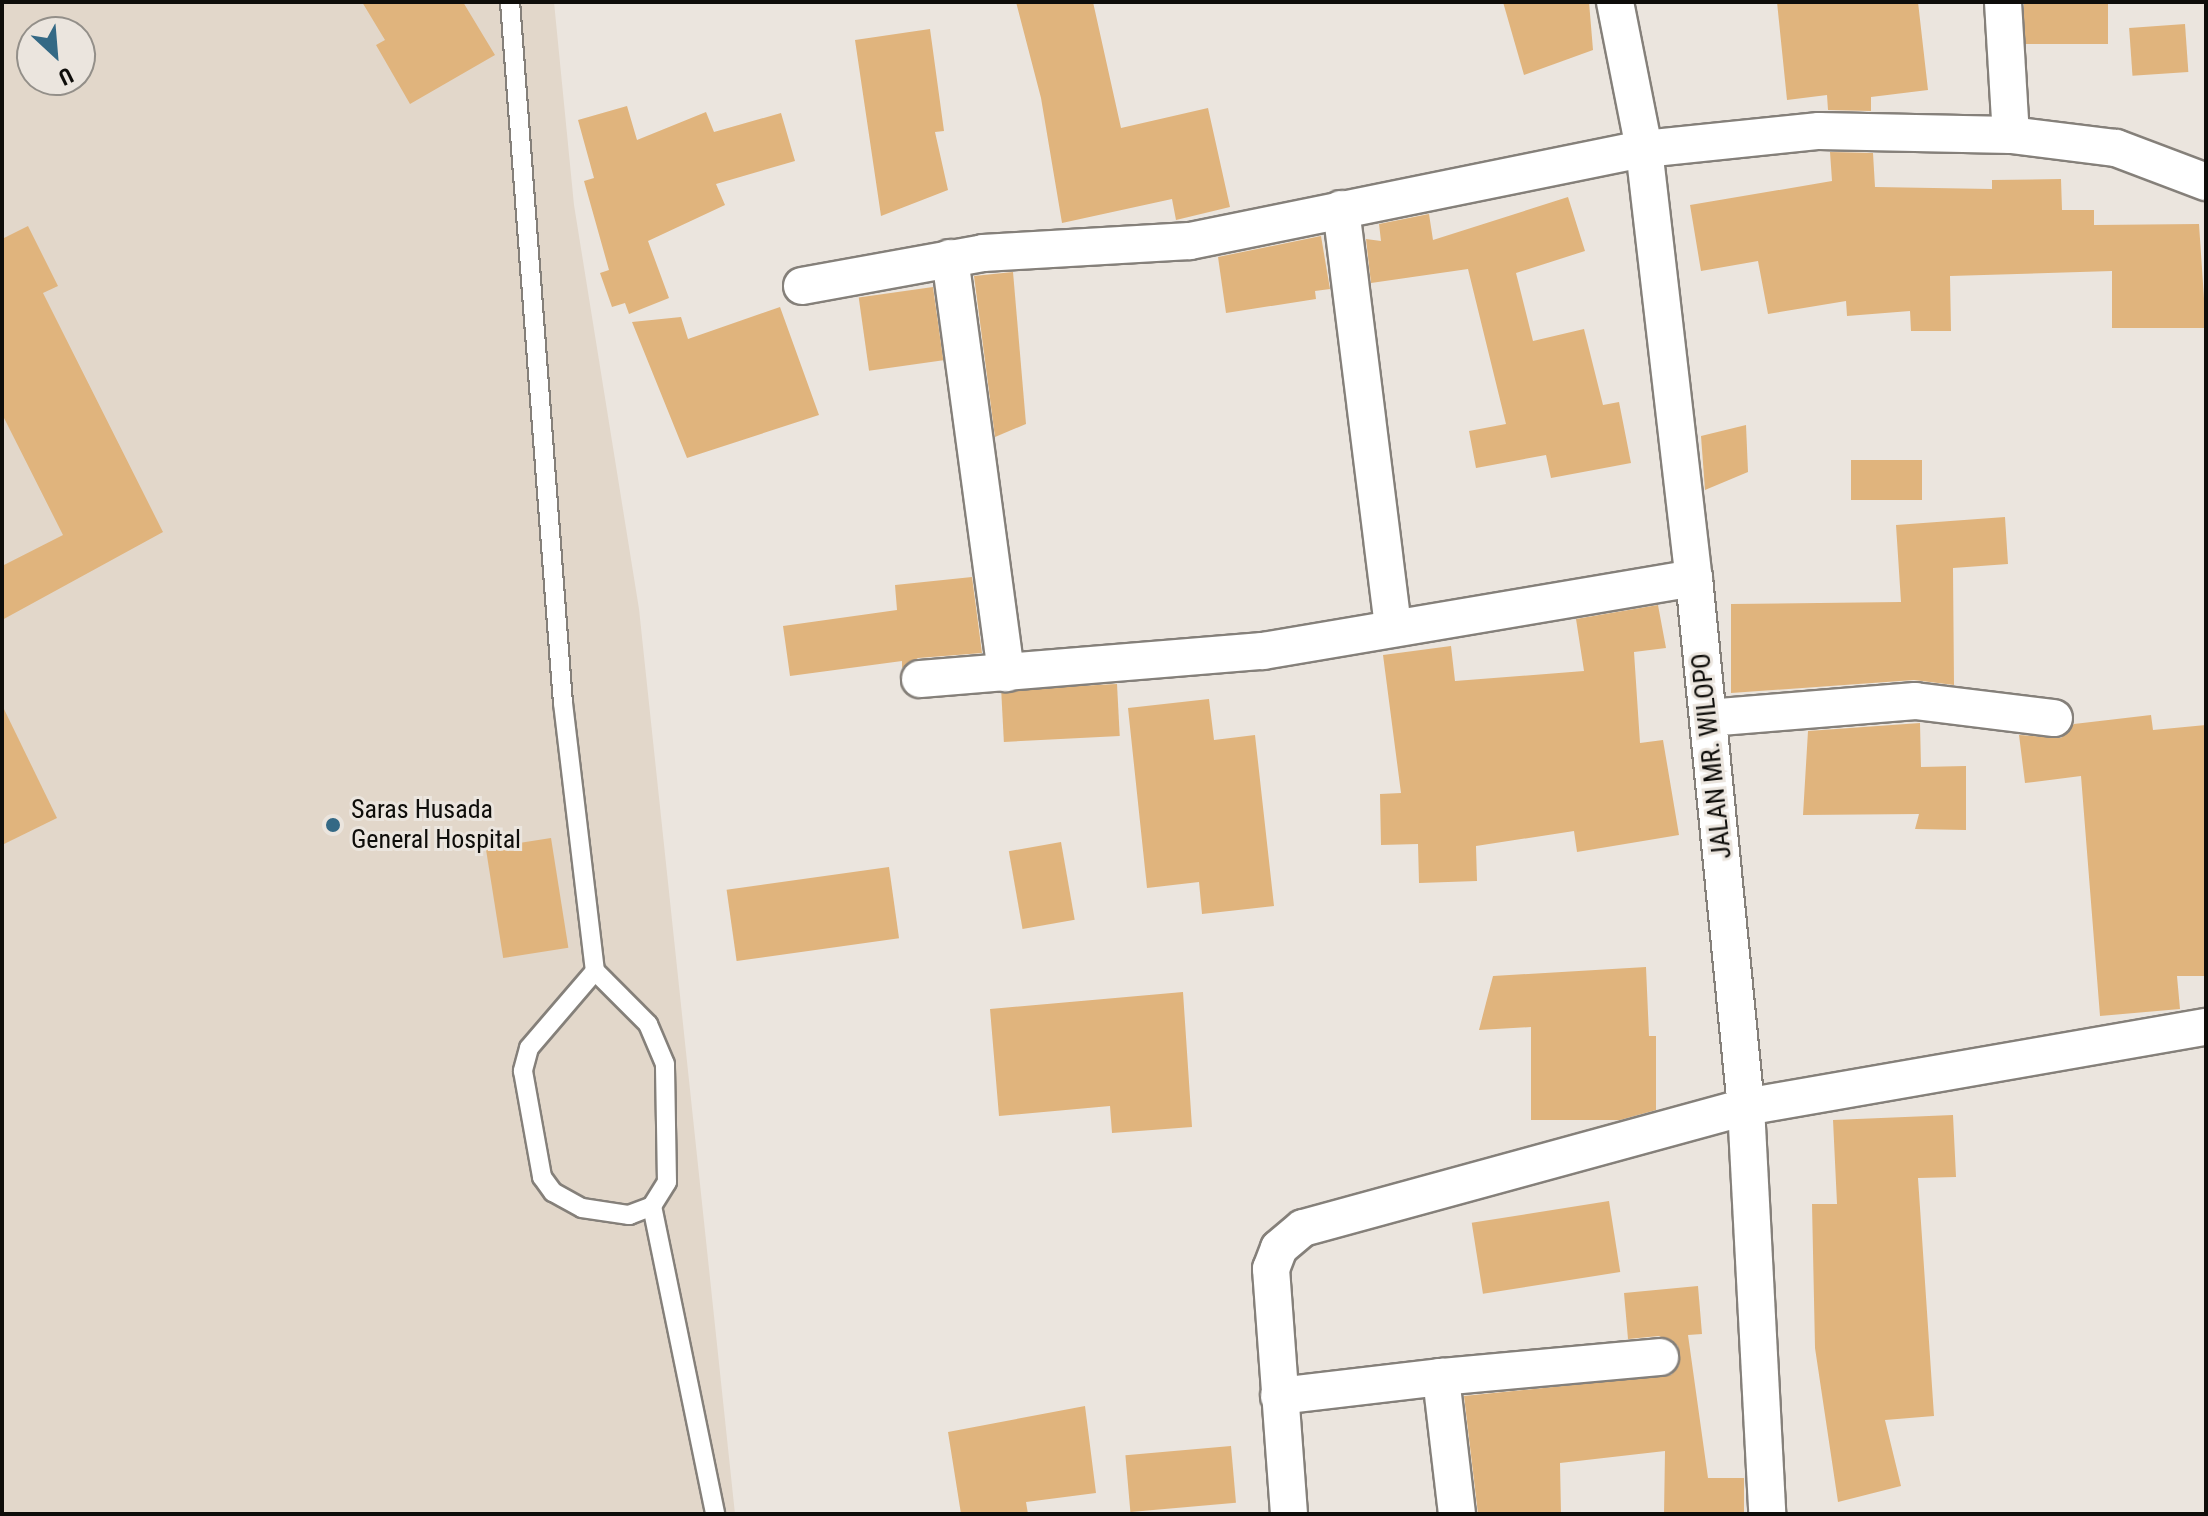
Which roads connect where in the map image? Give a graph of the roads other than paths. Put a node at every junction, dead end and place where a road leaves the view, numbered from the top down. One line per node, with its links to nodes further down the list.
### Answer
1 (510, 2): 16 (lane)
2 (1615, 2): 5 (street, JALAN MR. WILOPO)
3 (2003, 2): 4 (street)
4 (2011, 135): 5 (street); 6 (street)
5 (1644, 149): 7 (street); 10 (street, JALAN MR. WILOPO)
6 (2206, 182)
7 (1341, 209): 8 (street); 11 (street)
8 (950, 258): 9 (street); 12 (street)
9 (802, 286)
10 (1694, 578): 11 (street); 14 (street, JALAN MR. WILOPO)
11 (1393, 626): 12 (street)
12 (1006, 673): 13 (street)
13 (920, 679)
14 (1708, 718): 15 (street); 18 (street, JALAN MR. WILOPO)
15 (2054, 718)
16 (595, 971): 19 (lane); 19 (lane)
17 (2206, 1027): 18 (street)
18 (1746, 1107): 22 (street); 26 (street, JALAN MR. WILOPO)
19 (652, 1206): 23 (lane)
20 (1660, 1357): 21 (street)
21 (1441, 1377): 22 (street); 25 (street)
22 (1279, 1396): 24 (street)
23 (715, 1514)
24 (1289, 1514)
25 (1457, 1514)
26 (1767, 1514)

